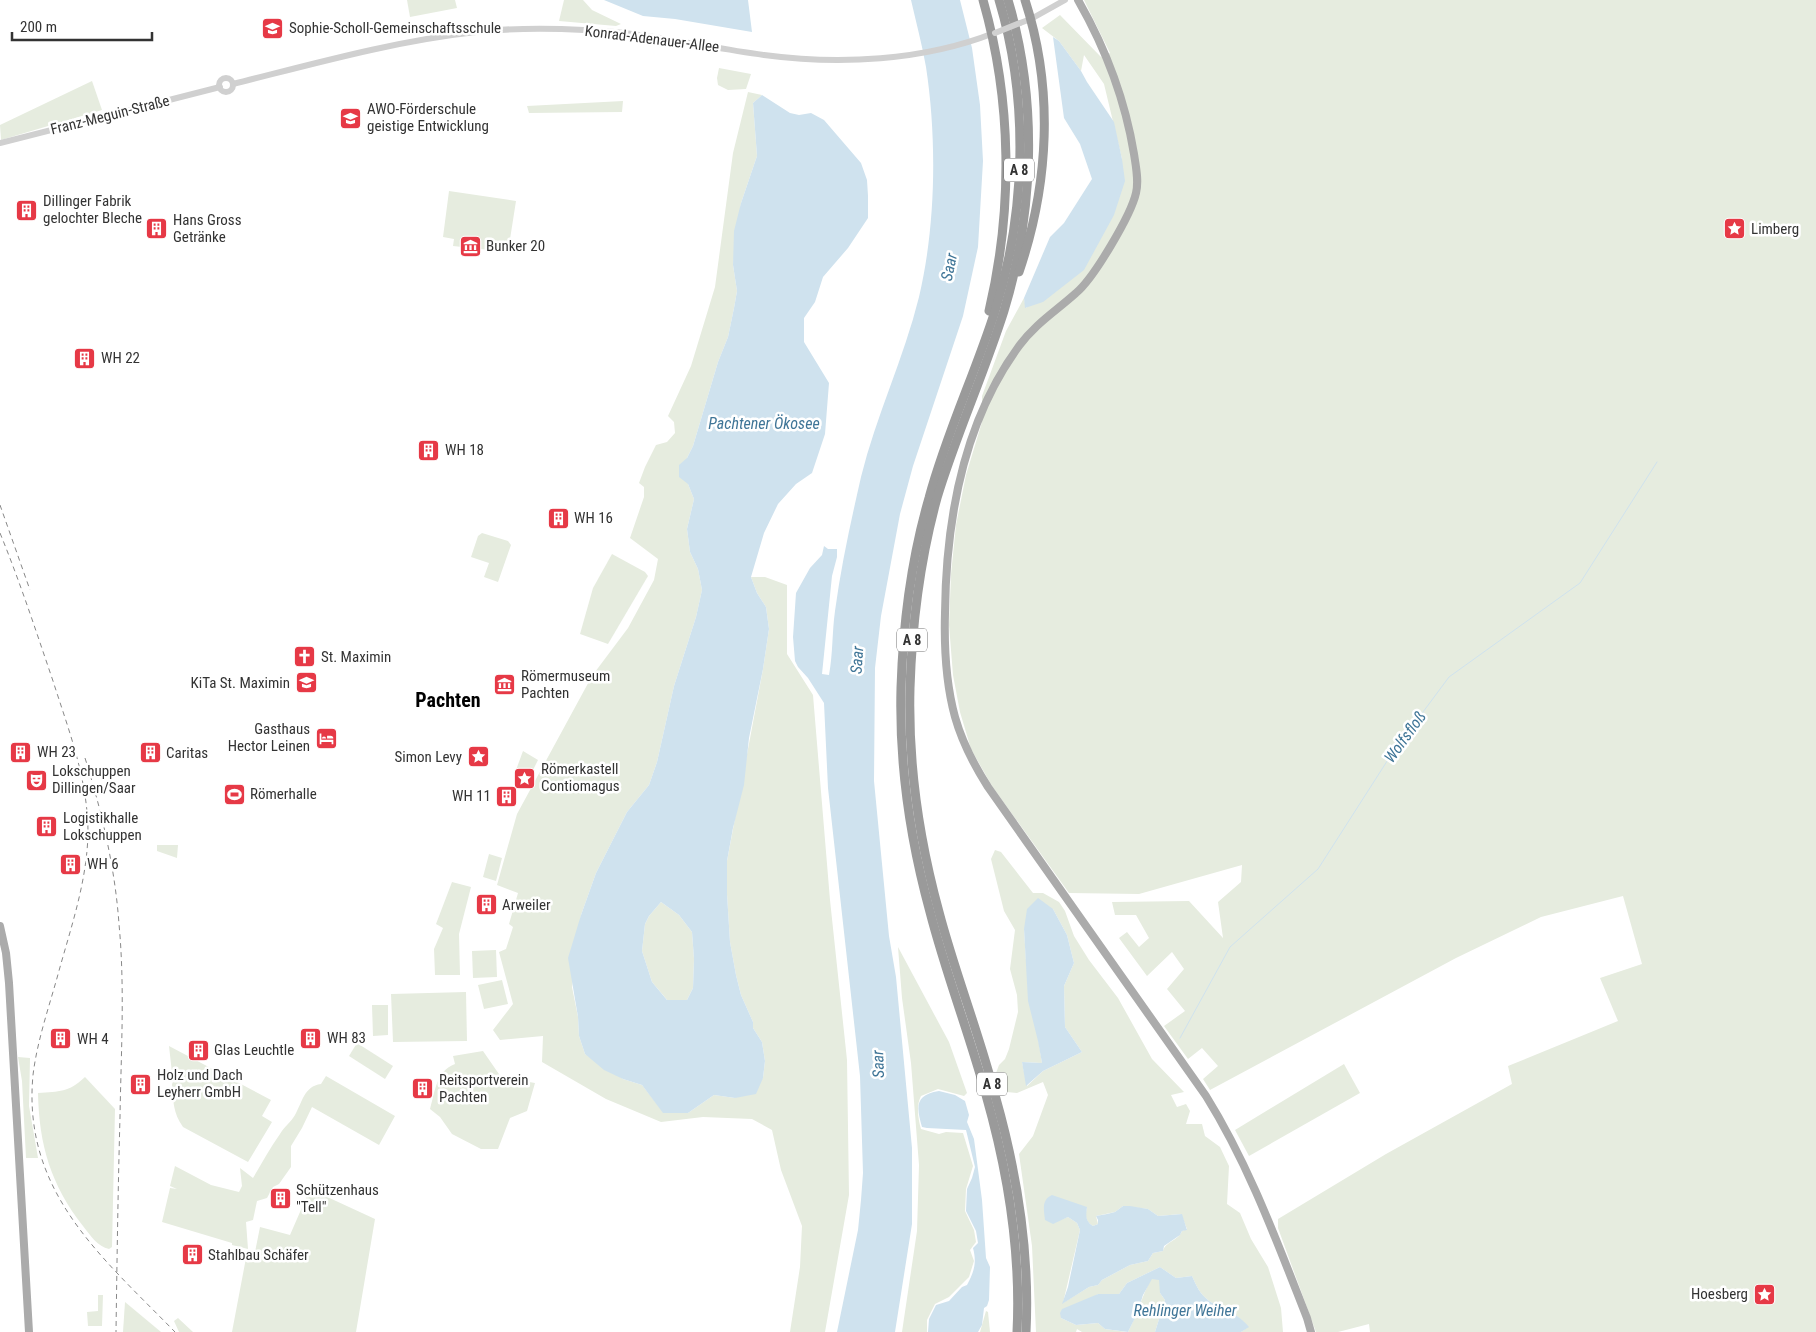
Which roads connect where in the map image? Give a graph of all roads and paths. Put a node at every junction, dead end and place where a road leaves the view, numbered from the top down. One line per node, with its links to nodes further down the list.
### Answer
1 (983, 0): 8 (highway)
2 (999, 0): 12 (highway, A 8)
3 (1008, 0): 11 (highway, A 8)
4 (1025, 0): 7 (highway)
5 (1065, 0): 7 (street, Konrad-Adenauer-Allee)
6 (1078, 0): 19 (main road)
7 (1031, 19): 8 (street, Konrad-Adenauer-Allee, bridge); 11 (highway)
8 (992, 34): 9 (street, Konrad-Adenauer-Allee); 12 (highway)
9 (220, 87): 10 (street, Franz-Meguin-Straße)
10 (0, 143)
11 (998, 328): 13 (highway, A 8)
12 (985, 339): 13 (highway, A 8)
13 (921, 856): 14 (highway, A 8)
14 (926, 880): 17 (highway, A 8); 18 (highway, A 8)
15 (0, 926): 16 (main road)
16 (29, 1332)
17 (1017, 1332)
18 (1026, 1332)
19 (1311, 1332)

